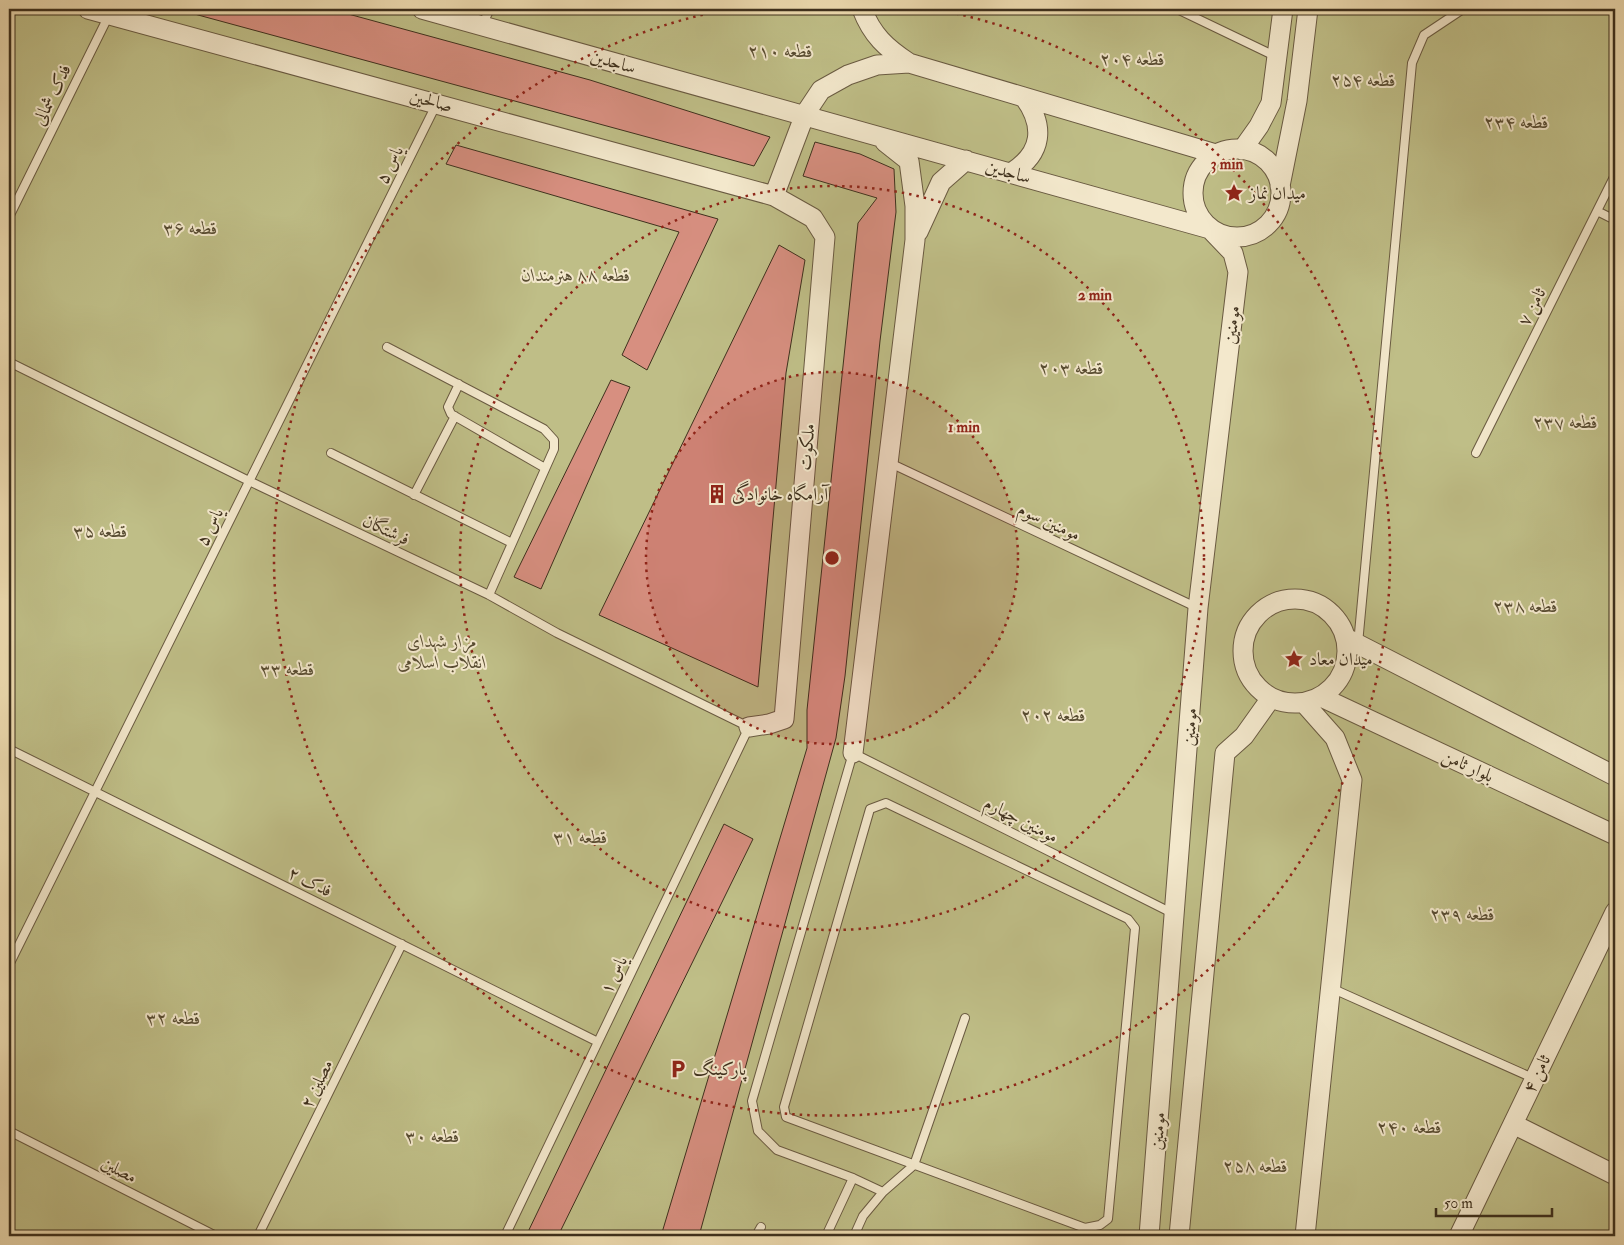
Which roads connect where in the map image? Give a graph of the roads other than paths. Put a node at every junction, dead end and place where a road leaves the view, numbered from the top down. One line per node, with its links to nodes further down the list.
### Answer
1 (88, 9): 8 (street, صالحین)
2 (422, 9): 9 (street, ساجدین)
3 (862, 9): 11 (street)
4 (1177, 9): 10 (lane)
5 (1283, 9): 10 (street)
6 (1308, 9): 21 (street)
7 (1462, 9): 41 (lane)
8 (109, 14): 13 (street, صالحین); 24 (lane, فدک شمالی)
9 (486, 17): 14 (street, ساجدین)
10 (1278, 58): 16 (street)
11 (909, 63): 12 (street); 14 (street)
12 (1024, 97): 17 (street); 19 (street)
13 (437, 103): 22 (street, صالحین); 36 (lane, یاس ۵)
14 (805, 114): 15 (street, ساجدین); 22 (street)
15 (878, 137): 18 (street, ساجدین); 27 (street)
16 (1242, 150): 17 (street); 21 (street)
17 (1216, 154): 26 (street)
18 (966, 160): 19 (street, ساجدین); 27 (street)
19 (1011, 173): 26 (street, ساجدین)
20 (1615, 175): 23 (lane, ثامن ۷)
21 (1280, 186): 26 (street)
22 (774, 196): 44 (street, ملکوت)
23 (1597, 211): 25 (lane); 33 (lane, ثامن ۷)
24 (9, 217)
25 (1615, 220)
26 (1210, 229): 40 (street, مومنین)
27 (915, 240): 34 (street)
28 (388, 347): 30 (lane)
29 (9, 362): 36 (lane, فرشتگان)
30 (459, 384): 31 (lane); 35 (lane)
31 (455, 416): 35 (lane); 37 (lane)
32 (331, 453): 37 (lane)
33 (1476, 453)
34 (888, 463): 40 (lane, مومنین سوم); 46 (street)
35 (546, 468): 38 (lane)
36 (249, 481): 39 (lane, فرشتگان); 48 (lane, یاس ۵)
37 (414, 495): 38 (lane)
38 (512, 543): 39 (lane)
39 (489, 595): 44 (lane, فرشتگان)
40 (1198, 608): 51 (street, مومنین)
41 (1352, 641): 42 (street); 43 (street); 47 (street)
42 (1271, 698): 43 (street); 72 (street, مومنین)
43 (1312, 700): 49 (street, بلوار ثامن); 54 (street)
44 (749, 727): 56 (lane, یاس ۱)
45 (9, 749): 48 (lane, فدک ۲)
46 (853, 752): 51 (lane, مومنین چهارم); 62 (lane)
47 (1615, 776)
48 (95, 792): 52 (lane, فدک ۲); 53 (lane, یاس ۵)
49 (1615, 835)
50 (1615, 912): 57 (street, ثامن ۴)
51 (1176, 915): 71 (street, مومنین)
52 (402, 944): 56 (lane, فدک ۲); 66 (lane, مصلین ۲)
53 (9, 965)
54 (1331, 988): 57 (lane); 73 (street)
55 (965, 1018): 60 (lane)
56 (598, 1042): 67 (lane, یاس ۱)
57 (1534, 1079): 58 (street, ثامن ۴)
58 (1513, 1124): 61 (street); 74 (street, ثامن ۴)
59 (9, 1132): 65 (lane, مصلین)
60 (914, 1165): 60 (lane); 63 (lane)
61 (1615, 1175)
62 (853, 1178): 63 (lane); 69 (lane)
63 (883, 1192): 70 (lane)
64 (761, 1227): 68 (lane)
65 (216, 1236)
66 (258, 1236)
67 (505, 1236)
68 (756, 1236)
69 (826, 1236)
70 (854, 1236)
71 (1149, 1236)
72 (1179, 1236)
73 (1305, 1236)
74 (1459, 1236)

